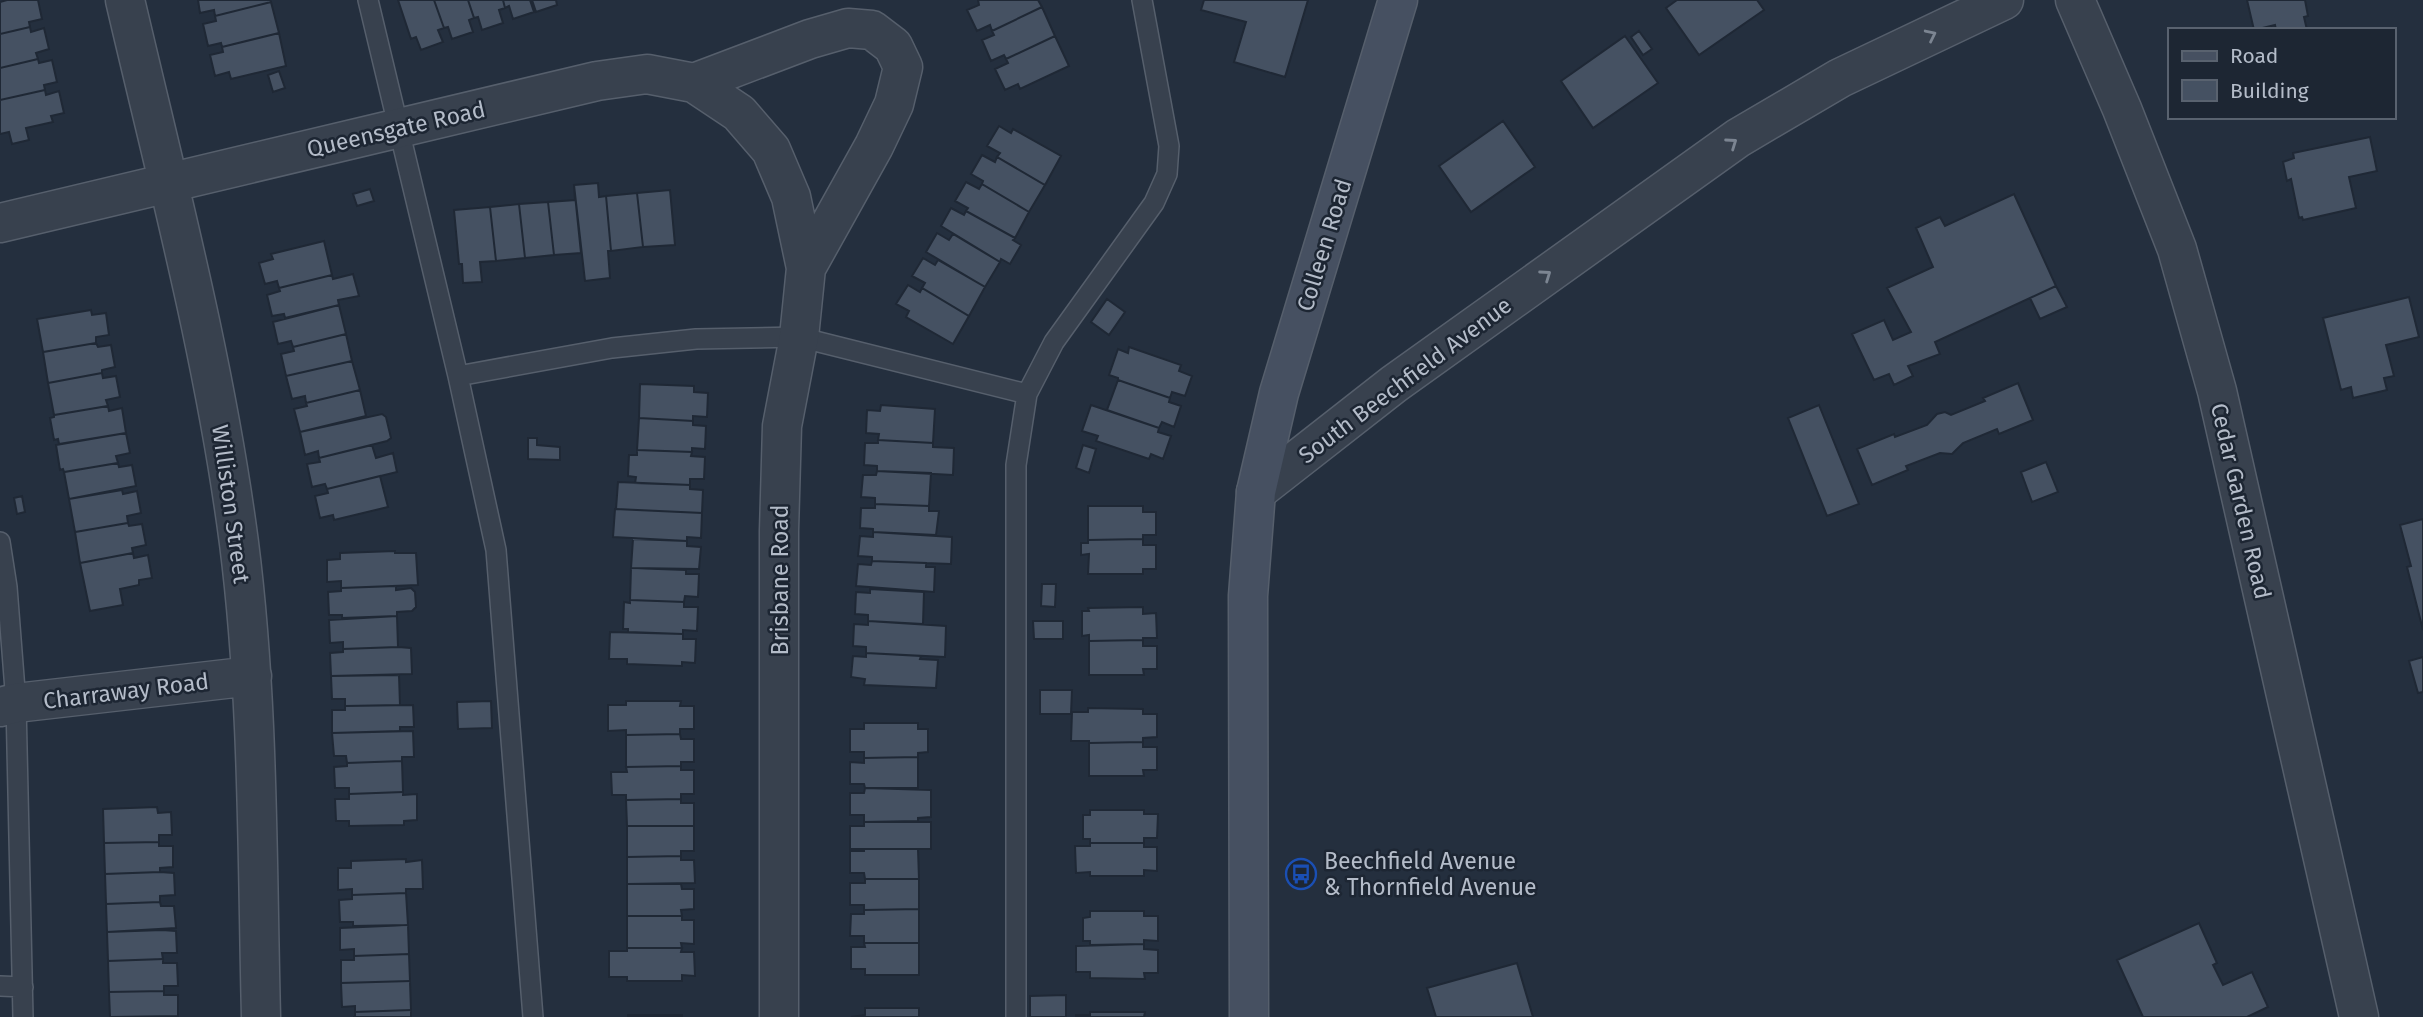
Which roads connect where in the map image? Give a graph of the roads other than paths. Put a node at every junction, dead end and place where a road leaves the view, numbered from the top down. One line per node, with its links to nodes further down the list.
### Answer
1 (125, 0): 10 (street, Williston Street)
2 (368, 0): 8 (lane)
3 (1142, 0): 15 (lane)
4 (1398, 0): 16 (street, Colleen Road)
5 (2004, 0): 16 (street, South Beechfield Avenue, one-way to 5)
6 (2075, 0): 28 (street, Cedar Garden Road)
7 (694, 83): 8 (street, Queensgate Road); 9 (street, Queensgate Road); 12 (street)
8 (400, 130): 10 (street, Queensgate Road); 14 (lane)
9 (771, 150): 12 (street, Brisbane Road)
10 (168, 183): 11 (street, Queensgate Road); 18 (street, Williston Street)
11 (0, 223)
12 (806, 268): 13 (street, Brisbane Road)
13 (799, 337): 14 (lane); 15 (lane); 25 (street, Brisbane Road)
14 (458, 376): 24 (lane)
15 (1027, 394): 26 (lane)
16 (1256, 492): 27 (street)
17 (0, 542): 19 (lane)
18 (252, 676): 19 (street, Charraway Road); 23 (street, Williston Street)
19 (8, 705): 21 (lane)
20 (0, 986): 21 (lane)
21 (23, 987): 22 (lane)
22 (23, 1017)
23 (261, 1017)
24 (533, 1017)
25 (779, 1017)
26 (1016, 1017)
27 (1249, 1017)
28 (2359, 1017)

